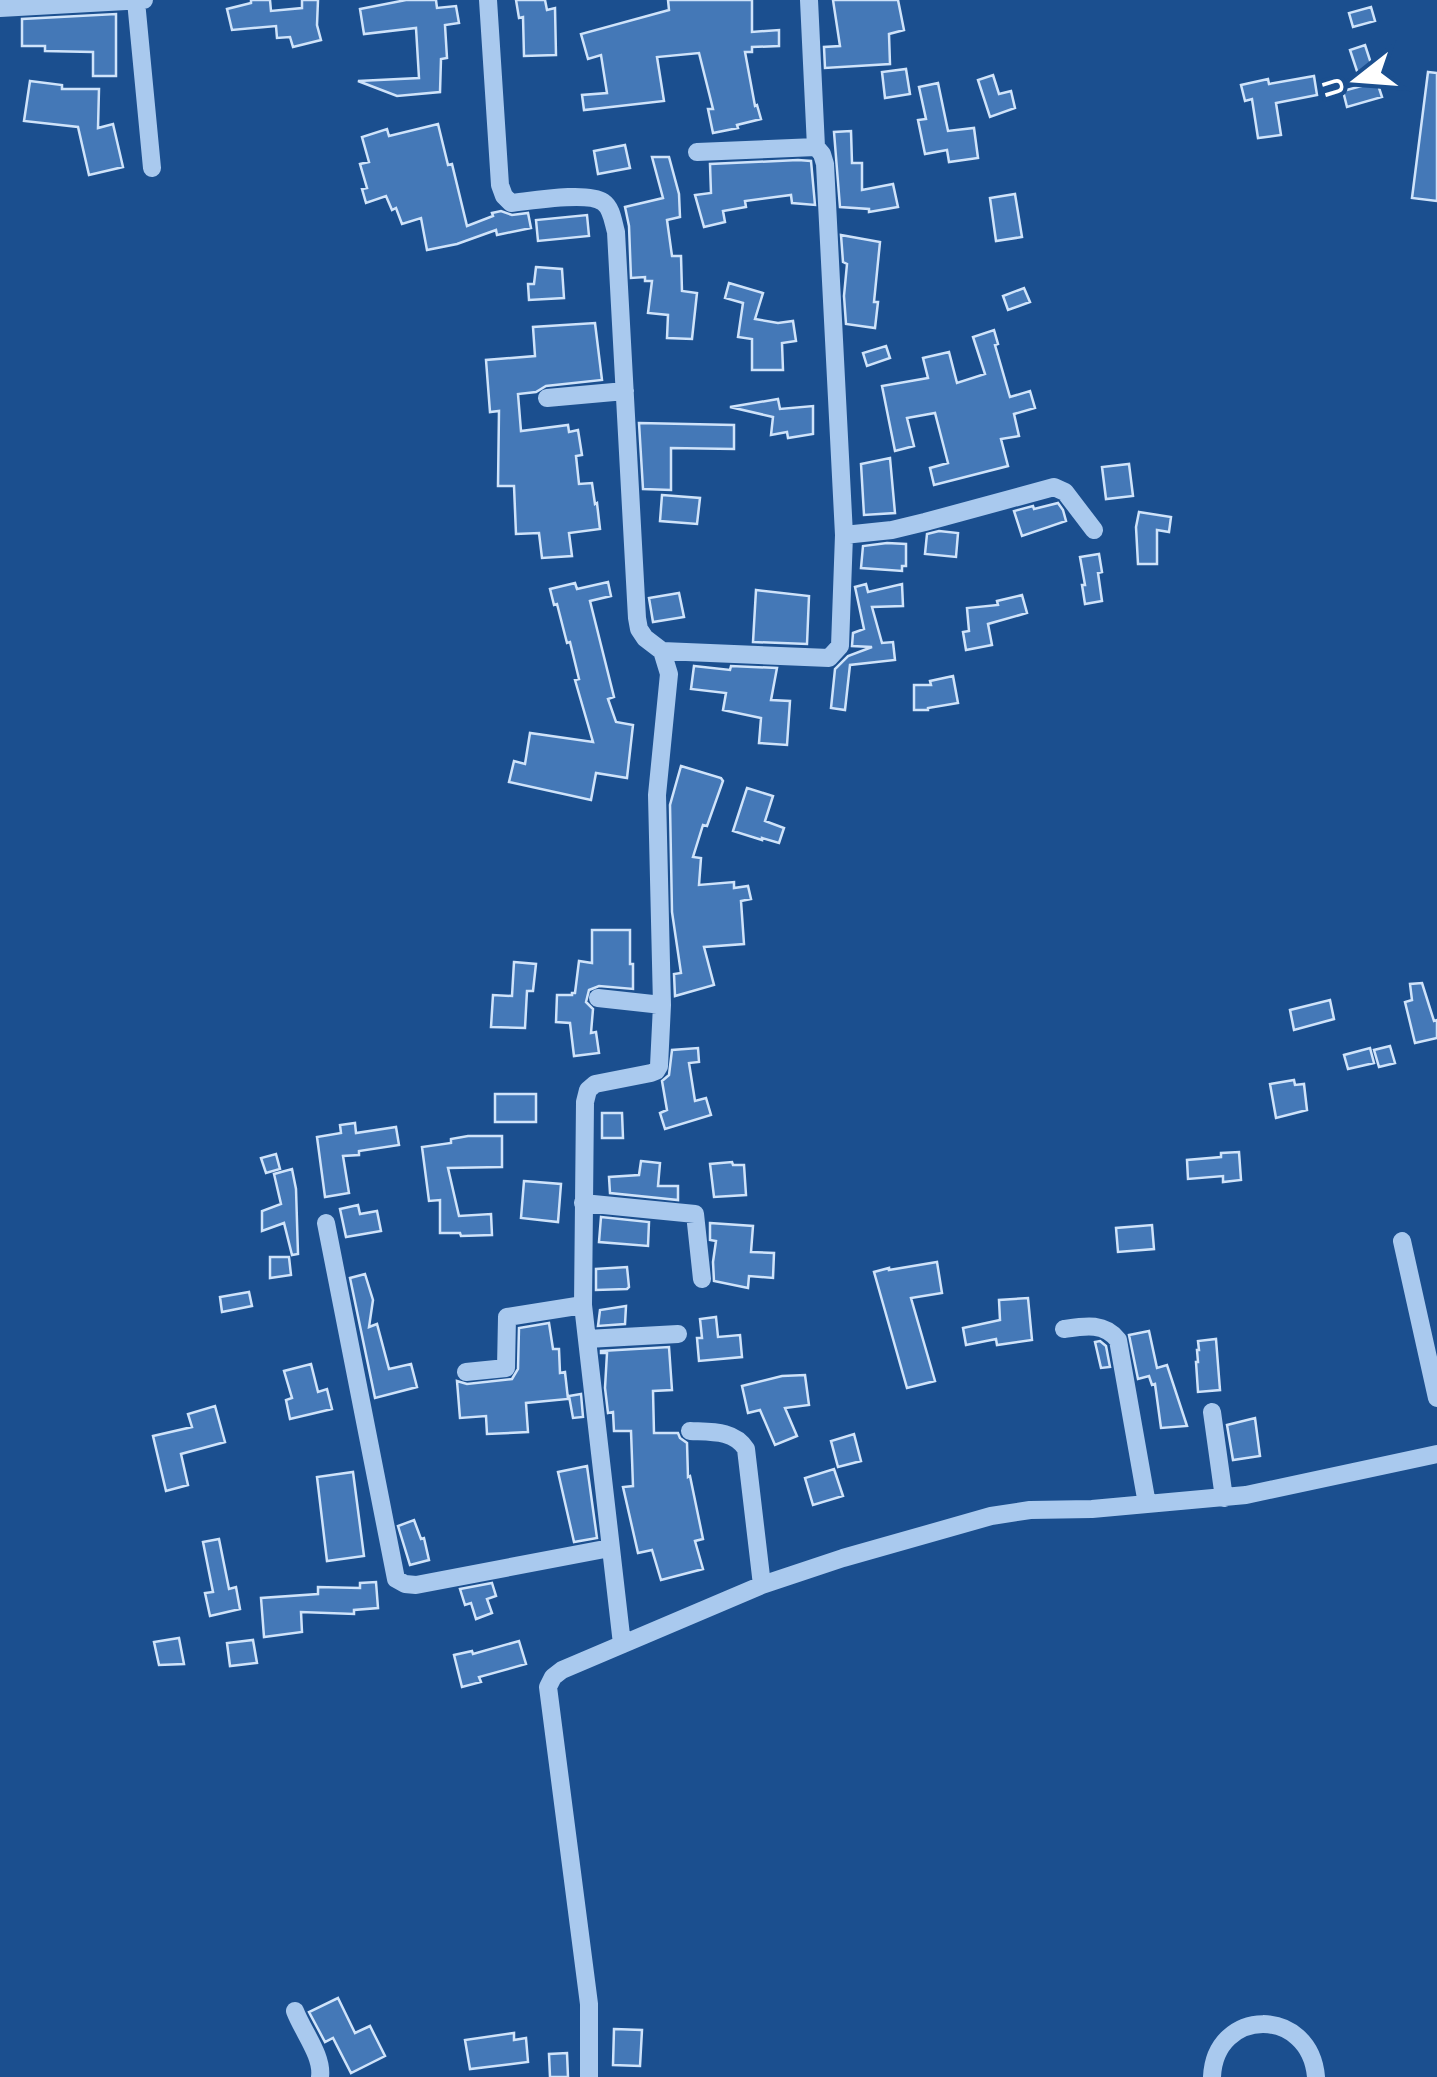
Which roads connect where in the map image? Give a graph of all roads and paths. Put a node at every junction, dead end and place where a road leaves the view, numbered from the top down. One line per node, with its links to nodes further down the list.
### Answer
1 (145, 0): 5 (street)
2 (488, 0): 10 (street)
3 (809, 0): 7 (street)
4 (84, 1): 5 (street); 6 (street)
5 (136, 1): 9 (street)
6 (0, 8)
7 (816, 147): 8 (street); 13 (street)
8 (698, 152)
9 (152, 168)
10 (626, 391): 11 (street); 14 (street)
11 (546, 398)
12 (1094, 530): 13 (street)
13 (844, 534): 14 (street)
14 (662, 652): 16 (street)
15 (598, 998): 16 (street)
16 (662, 1005): 17 (street)
17 (584, 1203): 20 (street); 21 (street)
18 (326, 1224): 32 (street)
19 (1402, 1242): 26 (street)
20 (702, 1280)
21 (583, 1304): 24 (street); 25 (street)
22 (1064, 1329): 31 (street)
23 (678, 1334): 24 (street)
24 (587, 1339): 32 (street)
25 (466, 1372)
26 (1437, 1398)
27 (1212, 1412): 30 (street)
28 (690, 1431): 33 (street)
29 (1437, 1454): 30 (street)
30 (1224, 1498): 31 (street)
31 (1147, 1504): 33 (street)
32 (610, 1548): 34 (street)
33 (762, 1585): 34 (street)
34 (622, 1644): 38 (street)
35 (295, 2011): 37 (street)
36 (1319, 2073): 39 (street)
37 (320, 2077)
38 (589, 2077)
39 (1212, 2077)

